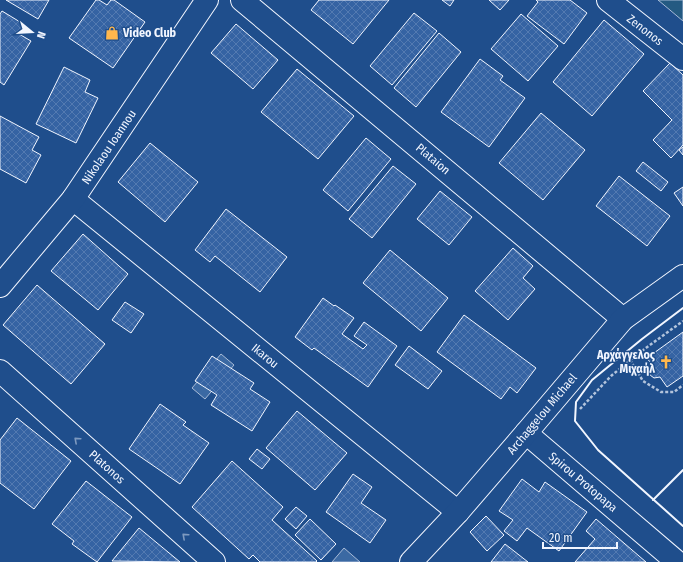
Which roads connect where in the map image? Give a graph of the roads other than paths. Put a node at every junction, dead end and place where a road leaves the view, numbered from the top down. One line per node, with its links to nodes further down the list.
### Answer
1 (207, 0): 5 (street, Nikolaou Ioannou)
2 (242, 0): 8 (street, Plataion)
3 (608, 0): 4 (street, Zenonos)
4 (683, 59)
5 (73, 199): 7 (street, Nikolaou Ioannou); 11 (street, Ikarou)
6 (683, 276): 8 (street, Archaggelou Michael)
7 (0, 286)
8 (623, 318): 10 (street, Archaggelou Michael)
9 (0, 371): 12 (street, Platonos, one-way to 9)
10 (526, 433): 11 (street, Archaggelou Michael); 14 (street, Spirou Protopapa)
11 (458, 512): 13 (street, Archaggelou Michael)
12 (214, 562)
13 (411, 562)
14 (678, 562)

